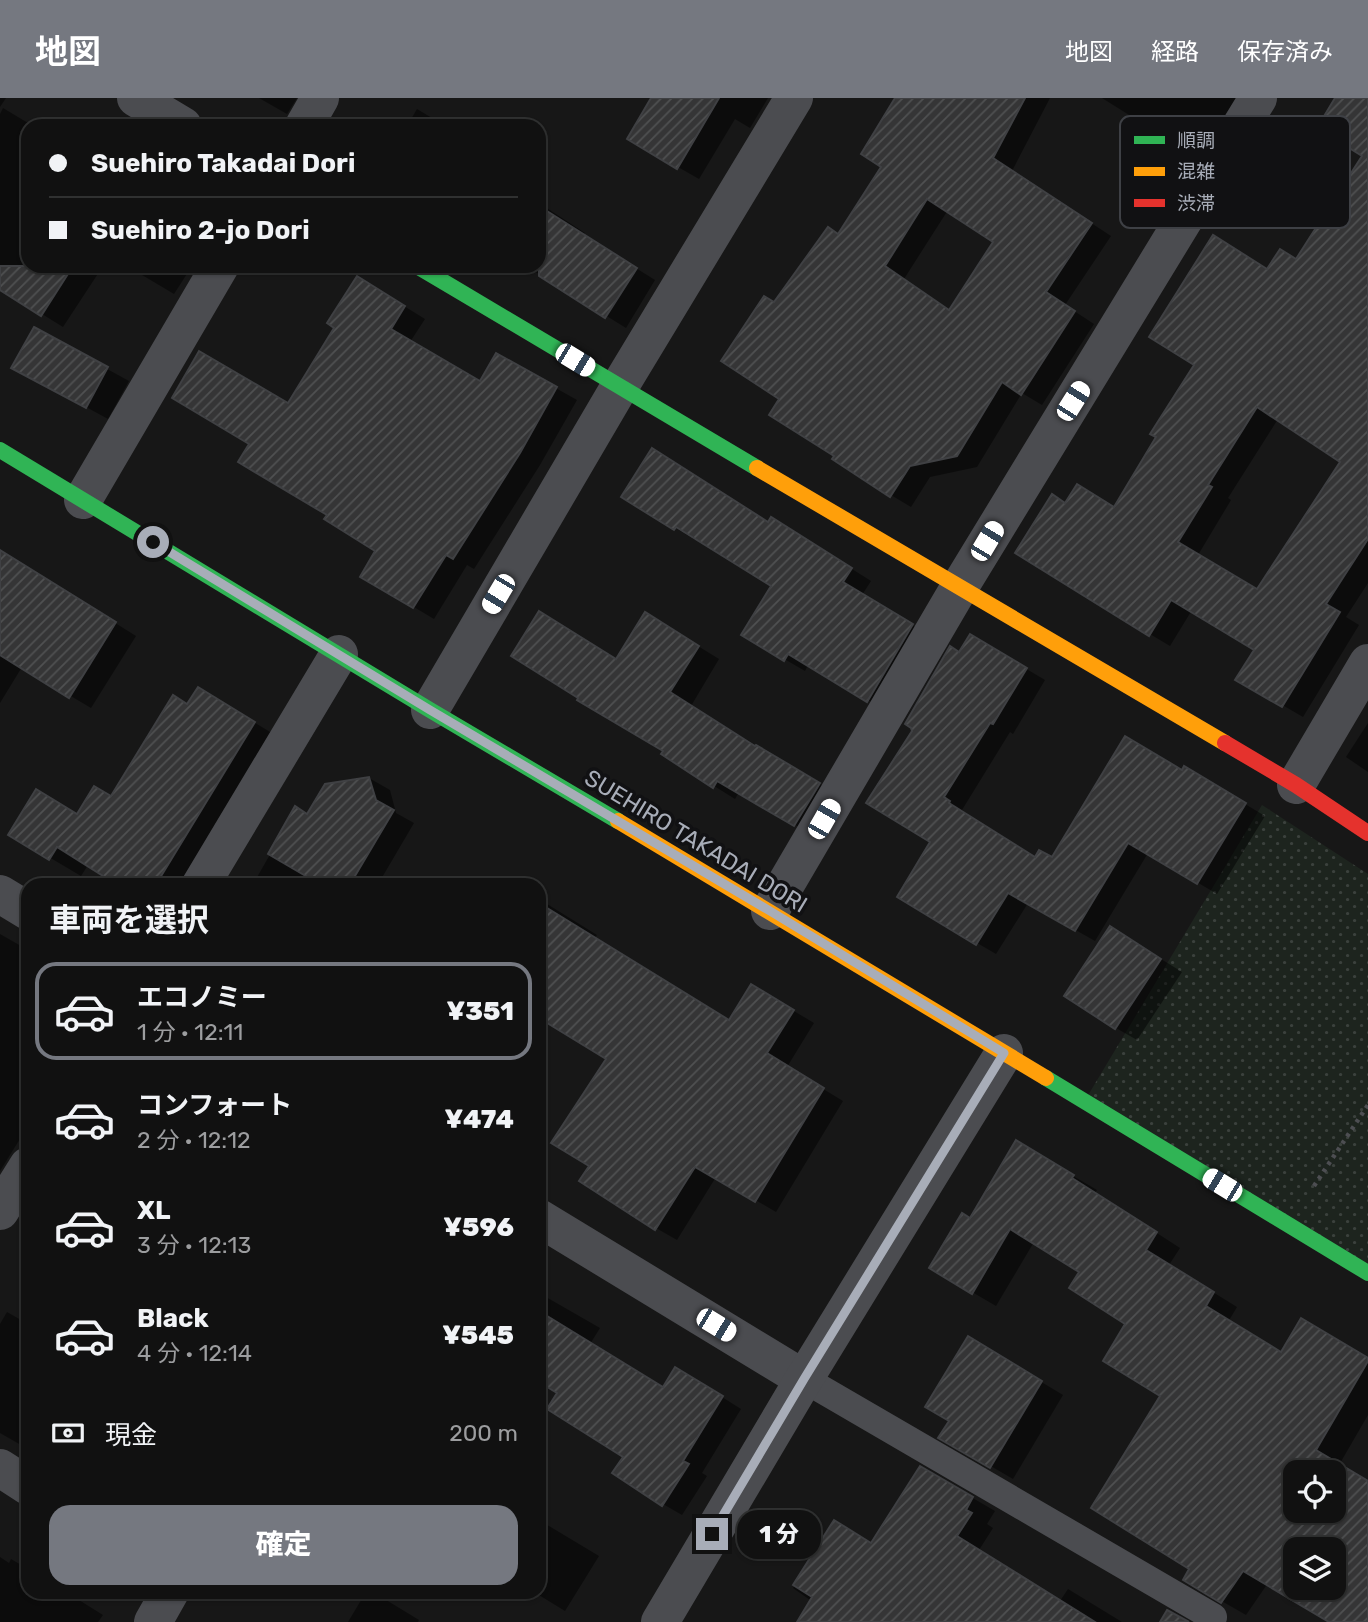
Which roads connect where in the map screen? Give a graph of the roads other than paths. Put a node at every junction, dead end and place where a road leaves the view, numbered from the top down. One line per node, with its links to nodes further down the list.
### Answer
1 (136, 98): 6 (street)
2 (320, 98): 7 (street)
3 (793, 98): 11 (street)
4 (1258, 98): 5 (street)
5 (1247, 116)
6 (171, 119)
7 (308, 119)
8 (1179, 228): 14 (street)
9 (216, 273): 13 (street)
10 (429, 273): 11 (street)
11 (620, 386): 14 (street); 17 (street)
12 (0, 450): 13 (street, SUEHIRO TAKADAI DORI)
13 (83, 500): 15 (street, SUEHIRO TAKADAI DORI)
14 (959, 588): 18 (street); 23 (street)
15 (338, 654): 17 (street, SUEHIRO TAKADAI DORI); 20 (street)
16 (1368, 663): 18 (street)
17 (430, 710): 23 (street, SUEHIRO TAKADAI DORI)
18 (1296, 785): 19 (street)
19 (1368, 834)
20 (205, 878)
21 (0, 894): 22 (street)
22 (21, 907)
23 (770, 911): 24 (street, SUEHIRO TAKADAI DORI)
24 (1004, 1053): 28 (street, SUEHIRO TAKADAI DORI); 29 (street)
25 (21, 1177): 26 (street)
26 (0, 1211)
27 (546, 1222): 29 (street)
28 (1368, 1273)
29 (804, 1379): 33 (lane); 35 (street)
30 (0, 1468): 31 (street)
31 (21, 1482)
32 (166, 1599): 34 (street)
33 (1213, 1617)
34 (153, 1622)
35 (660, 1622)

